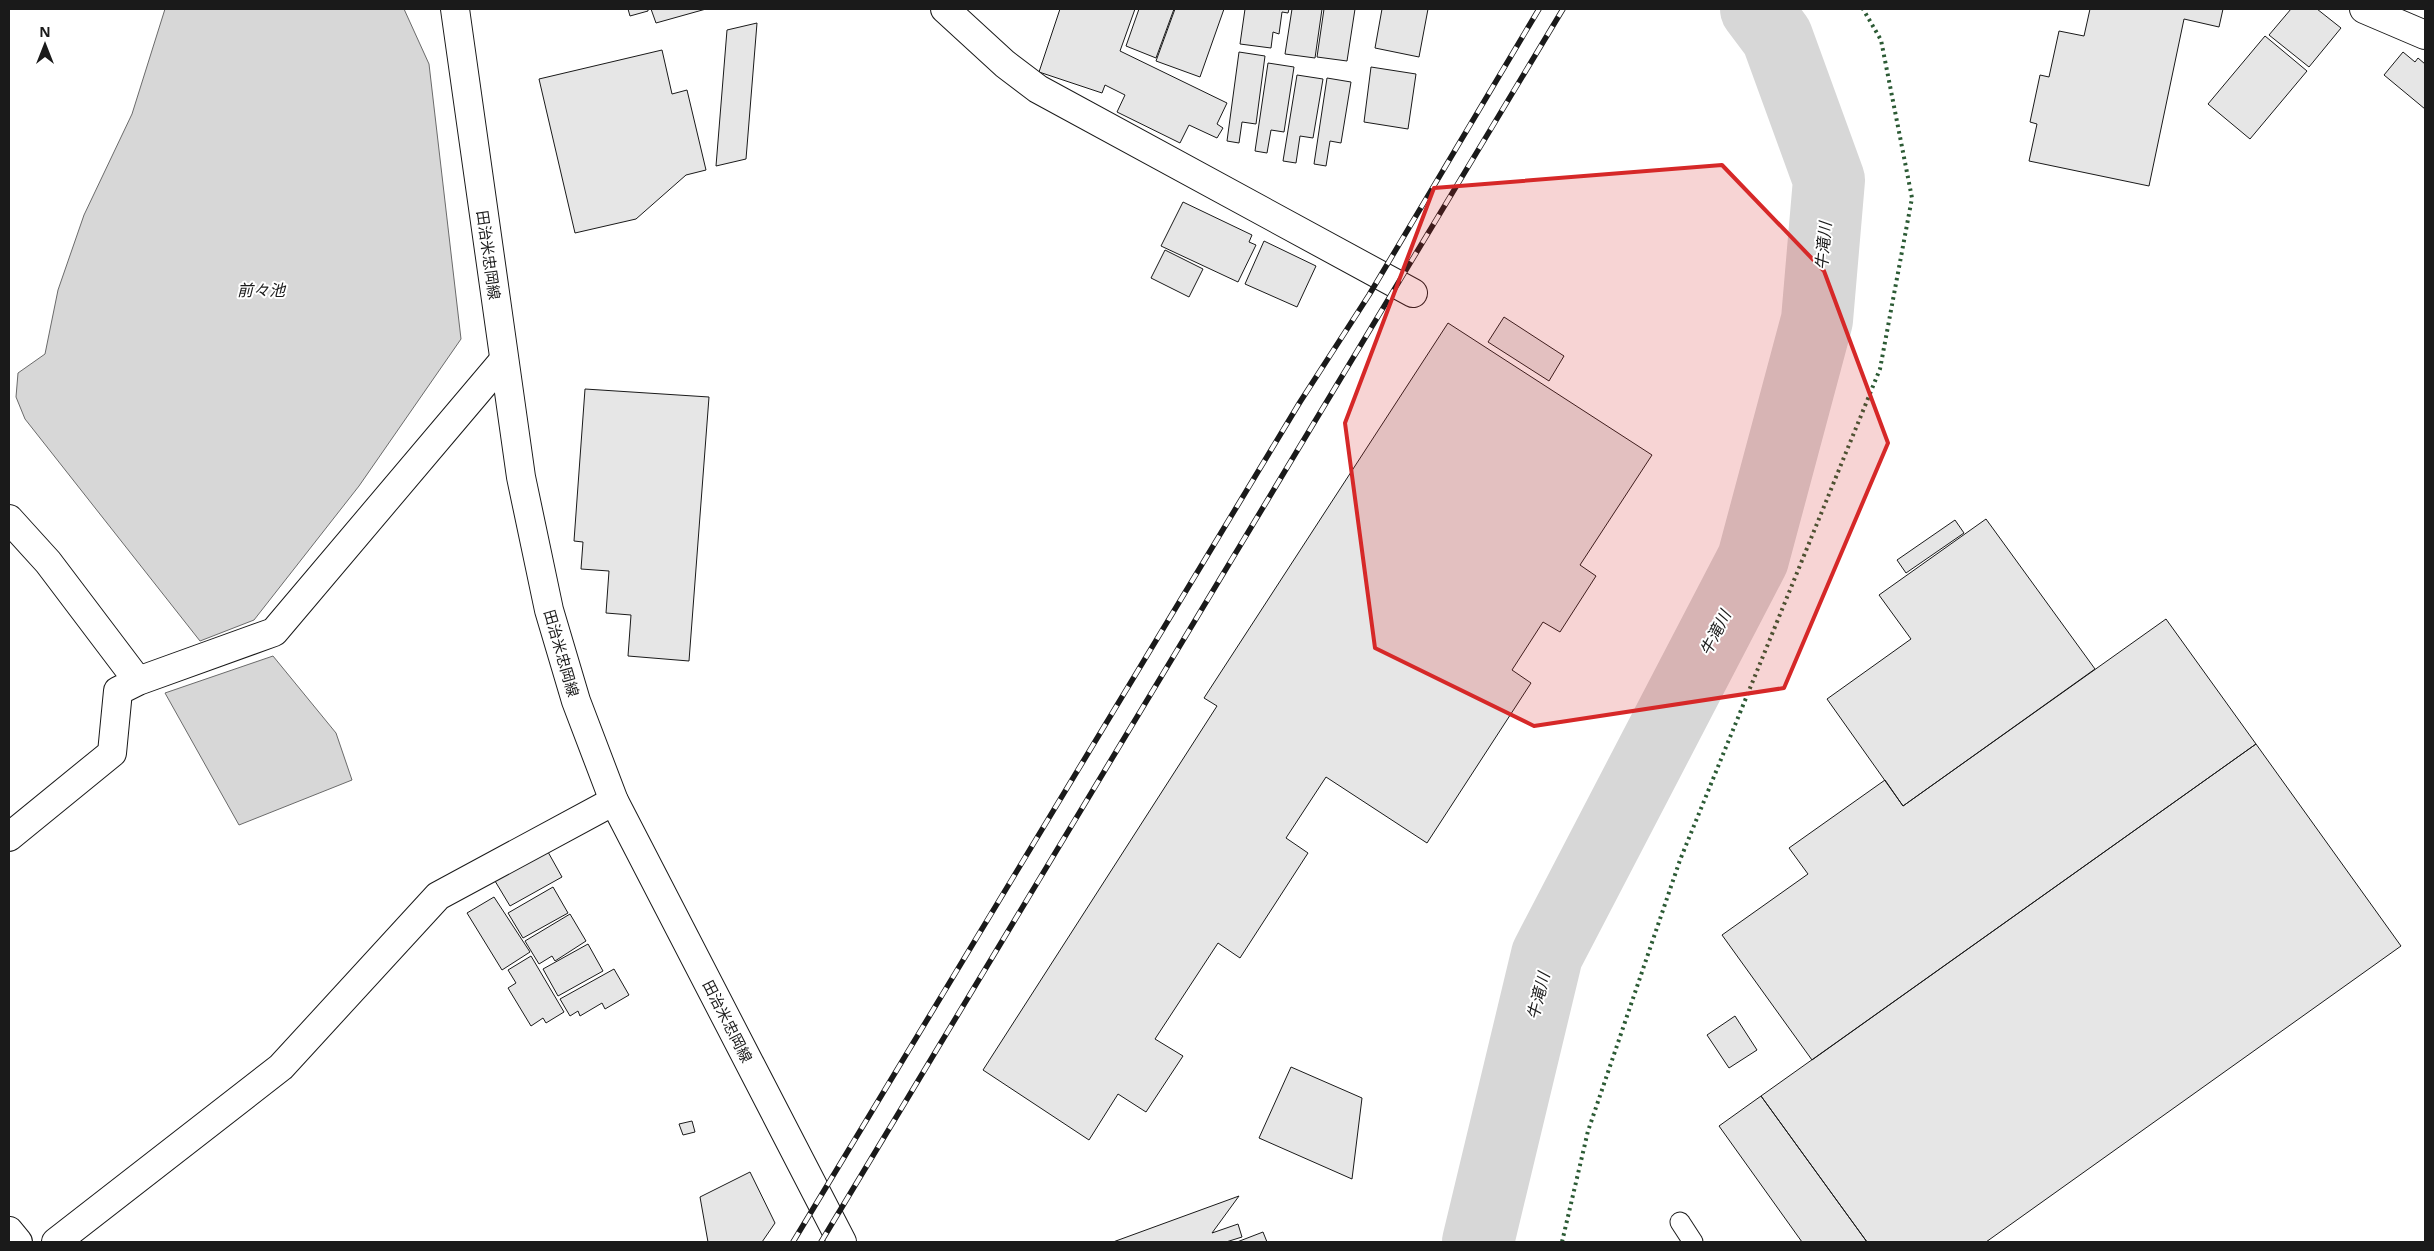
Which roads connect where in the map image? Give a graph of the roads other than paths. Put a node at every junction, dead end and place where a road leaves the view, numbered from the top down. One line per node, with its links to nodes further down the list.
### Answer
1 (455, 9): 6 (street, 田治米忠岡線)
2 (945, 9): 5 (street)
3 (2364, 9): 4 (street)
4 (2425, 35)
5 (1413, 293)
6 (504, 360): 8 (street); 9 (street, 田治米忠岡線)
7 (9, 519): 8 (street)
8 (138, 681): 10 (street)
9 (614, 801): 14 (street); 15 (street, 田治米忠岡線)
10 (9, 837)
11 (1680, 1222): 16 (lane)
12 (9, 1231): 13 (street)
13 (18, 1242)
14 (56, 1242)
15 (842, 1242)
16 (1693, 1242)

